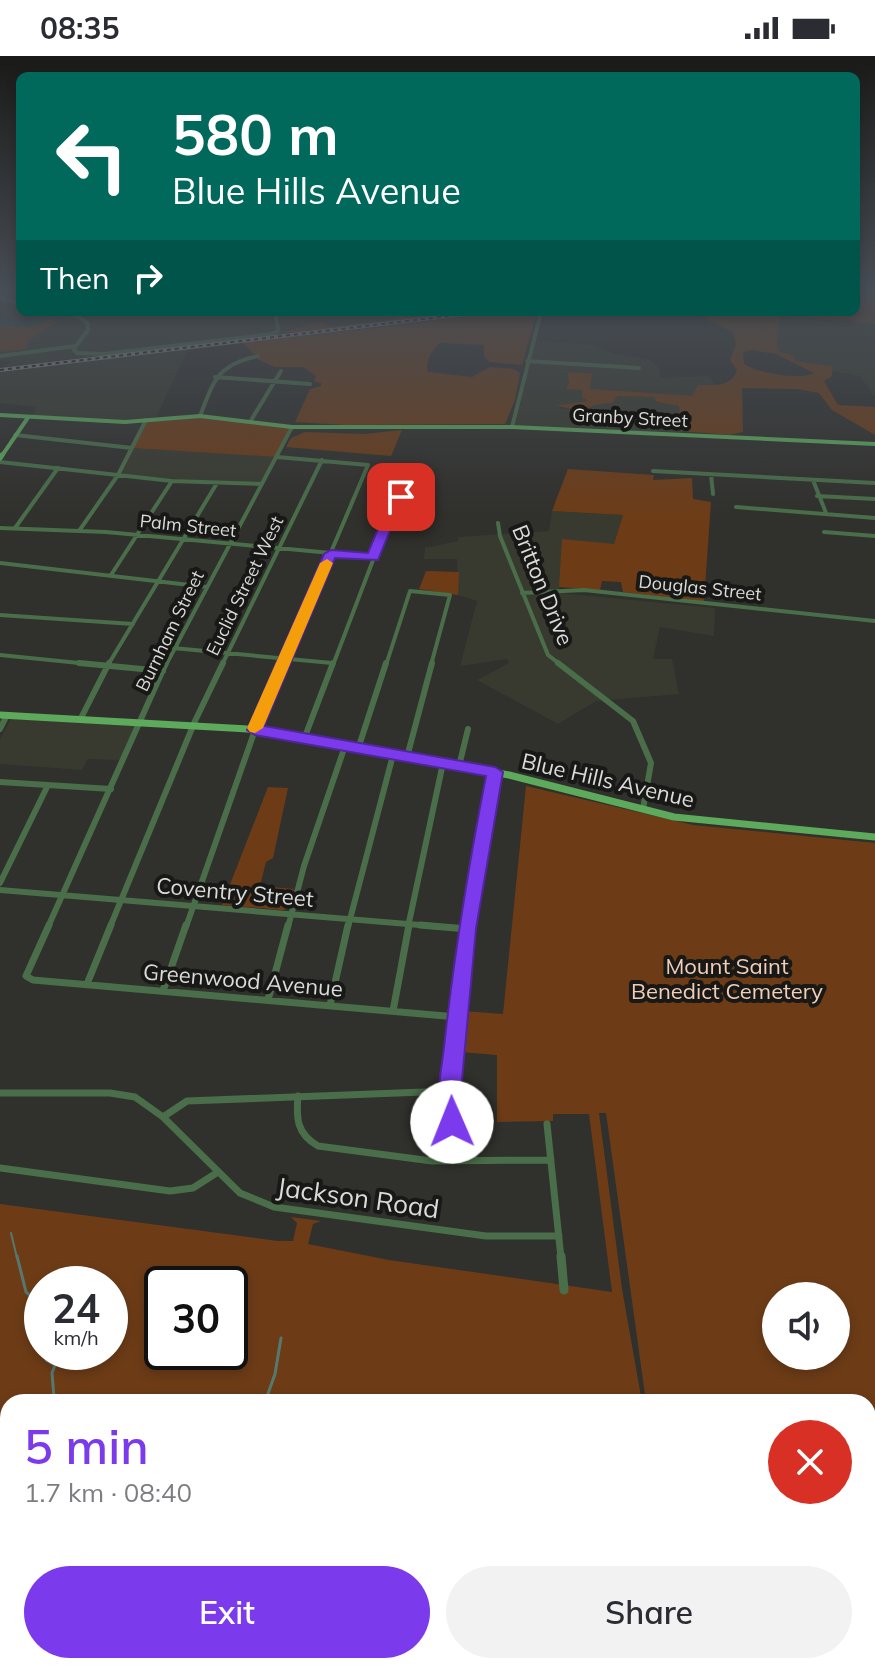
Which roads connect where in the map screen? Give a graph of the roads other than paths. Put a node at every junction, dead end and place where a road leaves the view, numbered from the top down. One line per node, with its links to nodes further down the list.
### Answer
1 (226, 367): 6 (street)
2 (526, 367): 15 (street)
3 (615, 367): 4 (street)
4 (639, 368)
5 (281, 371): 7 (street)
6 (215, 377): 7 (street); 10 (street)
7 (275, 381): 8 (street); 13 (street)
8 (310, 384)
9 (0, 415): 11 (main road, Granby Street)
10 (200, 416): 12 (main road, Granby Street); 13 (main road, Granby Street)
11 (27, 419): 12 (main road, Granby Street); 16 (main road)
12 (146, 420): 18 (street)
13 (250, 422): 14 (main road, Granby Street)
14 (292, 427): 15 (main road, Granby Street); 19 (street, Burnham Street)
15 (512, 427): 17 (main road, Granby Street)
16 (15, 435): 18 (street); 20 (main road)
17 (875, 444)
18 (132, 448): 24 (street)
19 (277, 457): 21 (street); 30 (street, Burnham Street)
20 (0, 460): 22 (street)
21 (322, 460): 47 (street, Euclid Street West); 48 (street)
22 (58, 468): 24 (street); 40 (street)
23 (653, 471): 25 (street)
24 (118, 475): 27 (street); 41 (street)
25 (711, 475): 26 (street); 31 (street)
26 (813, 480): 29 (street); 32 (street)
27 (172, 481): 28 (street); 43 (street)
28 (217, 483): 30 (street); 45 (street)
29 (875, 483)
30 (262, 484): 46 (street, Burnham Street)
31 (711, 492)
32 (817, 496): 34 (street); 36 (street)
33 (401, 497): 49 (street)
34 (875, 499)
35 (736, 507): 36 (street)
36 (826, 514): 37 (street)
37 (875, 518)
38 (498, 523): 55 (street, Britton Drive)
39 (0, 528): 40 (street, Palm Street)
40 (15, 528): 41 (street, Palm Street)
41 (79, 531): 43 (street, Palm Street)
42 (824, 531): 44 (street)
43 (137, 535): 45 (street, Palm Street); 52 (street)
44 (875, 536)
45 (183, 540): 46 (street, Palm Street); 53 (street)
46 (229, 545): 47 (street, Palm Street); 54 (street, Burnham Street)
47 (279, 550): 48 (street, Palm Street); 60 (street, Euclid Street West)
48 (331, 554): 49 (street, Palm Street); 62 (street)
49 (373, 557): 63 (street)
50 (3, 563): 51 (street); 52 (street)
51 (0, 571)
52 (111, 575): 53 (street)
53 (159, 581): 54 (street); 58 (street)
54 (207, 587): 59 (street, Burnham Street)
55 (522, 593): 57 (street, Douglas Street); 84 (street, Britton Drive)
56 (0, 615): 58 (street)
57 (875, 621)
58 (133, 624): 64 (street)
59 (173, 648): 60 (street); 65 (street, Burnham Street)
60 (228, 654): 62 (street); 69 (street, Euclid Street West)
61 (0, 655): 64 (street)
62 (285, 659): 63 (street); 72 (street)
63 (332, 663): 73 (street)
64 (109, 664): 65 (street); 67 (street)
65 (163, 671): 68 (street, Burnham Street)
66 (4, 715): 67 (main road, Blue Hills Avenue); 70 (street)
67 (81, 718): 68 (main road, Blue Hills Avenue)
68 (143, 721): 69 (main road, Blue Hills Avenue); 83 (street, Burnham Street)
69 (194, 724): 72 (main road, Blue Hills Avenue); 89 (street, Euclid Street West)
70 (0, 729)
71 (468, 729): 79 (street)
72 (255, 730): 73 (main road, Blue Hills Avenue); 90 (street)
73 (304, 739): 74 (main road, Blue Hills Avenue)
74 (345, 746): 75 (main road, Blue Hills Avenue); 91 (street)
75 (358, 749): 76 (main road, Blue Hills Avenue); 77 (street)
76 (393, 755): 77 (main road, Blue Hills Avenue); 92 (street)
77 (407, 757): 78 (main road, Blue Hills Avenue)
78 (443, 763): 79 (main road, Blue Hills Avenue); 93 (street)
79 (459, 766): 80 (main road, Blue Hills Avenue)
80 (495, 772): 84 (main road, Blue Hills Avenue); 94 (street)
81 (0, 782): 82 (street)
82 (48, 785): 83 (street); 86 (street)
83 (111, 789): 88 (street, Burnham Street)
84 (643, 809): 85 (main road, Blue Hills Avenue)
85 (875, 837)
86 (0, 883)
87 (0, 890): 88 (street, Coventry Street)
88 (62, 896): 89 (street, Coventry Street); 95 (street, Burnham Street)
89 (121, 900): 90 (street, Coventry Street); 96 (street, Euclid Street West)
90 (193, 906): 91 (street, Coventry Street); 97 (street)
91 (290, 914): 92 (street, Coventry Street); 98 (street)
92 (349, 919): 93 (street, Coventry Street); 99 (street)
93 (407, 924): 94 (street, Coventry Street); 100 (street)
94 (467, 929): 101 (street)
95 (27, 978): 96 (street, Greenwood Avenue)
96 (87, 984): 97 (street, Greenwood Avenue)
97 (163, 991): 98 (street, Greenwood Avenue)
98 (268, 1000): 99 (street, Greenwood Avenue)
99 (330, 1005): 100 (street, Greenwood Avenue)
100 (393, 1011): 101 (street, Greenwood Avenue)
101 (457, 1017): 102 (street)
102 (450, 1091): 104 (street); 108 (street)
103 (0, 1093): 105 (street, Jackson Road)
104 (298, 1096): 105 (street); 108 (street)
105 (163, 1117): 110 (street, Jackson Road)
106 (547, 1124): 107 (street)
107 (551, 1160): 108 (street); 111 (street)
108 (453, 1161)
109 (0, 1168): 110 (street)
110 (218, 1172): 111 (street, Jackson Road)
111 (559, 1236): 112 (street)
112 (564, 1290)

